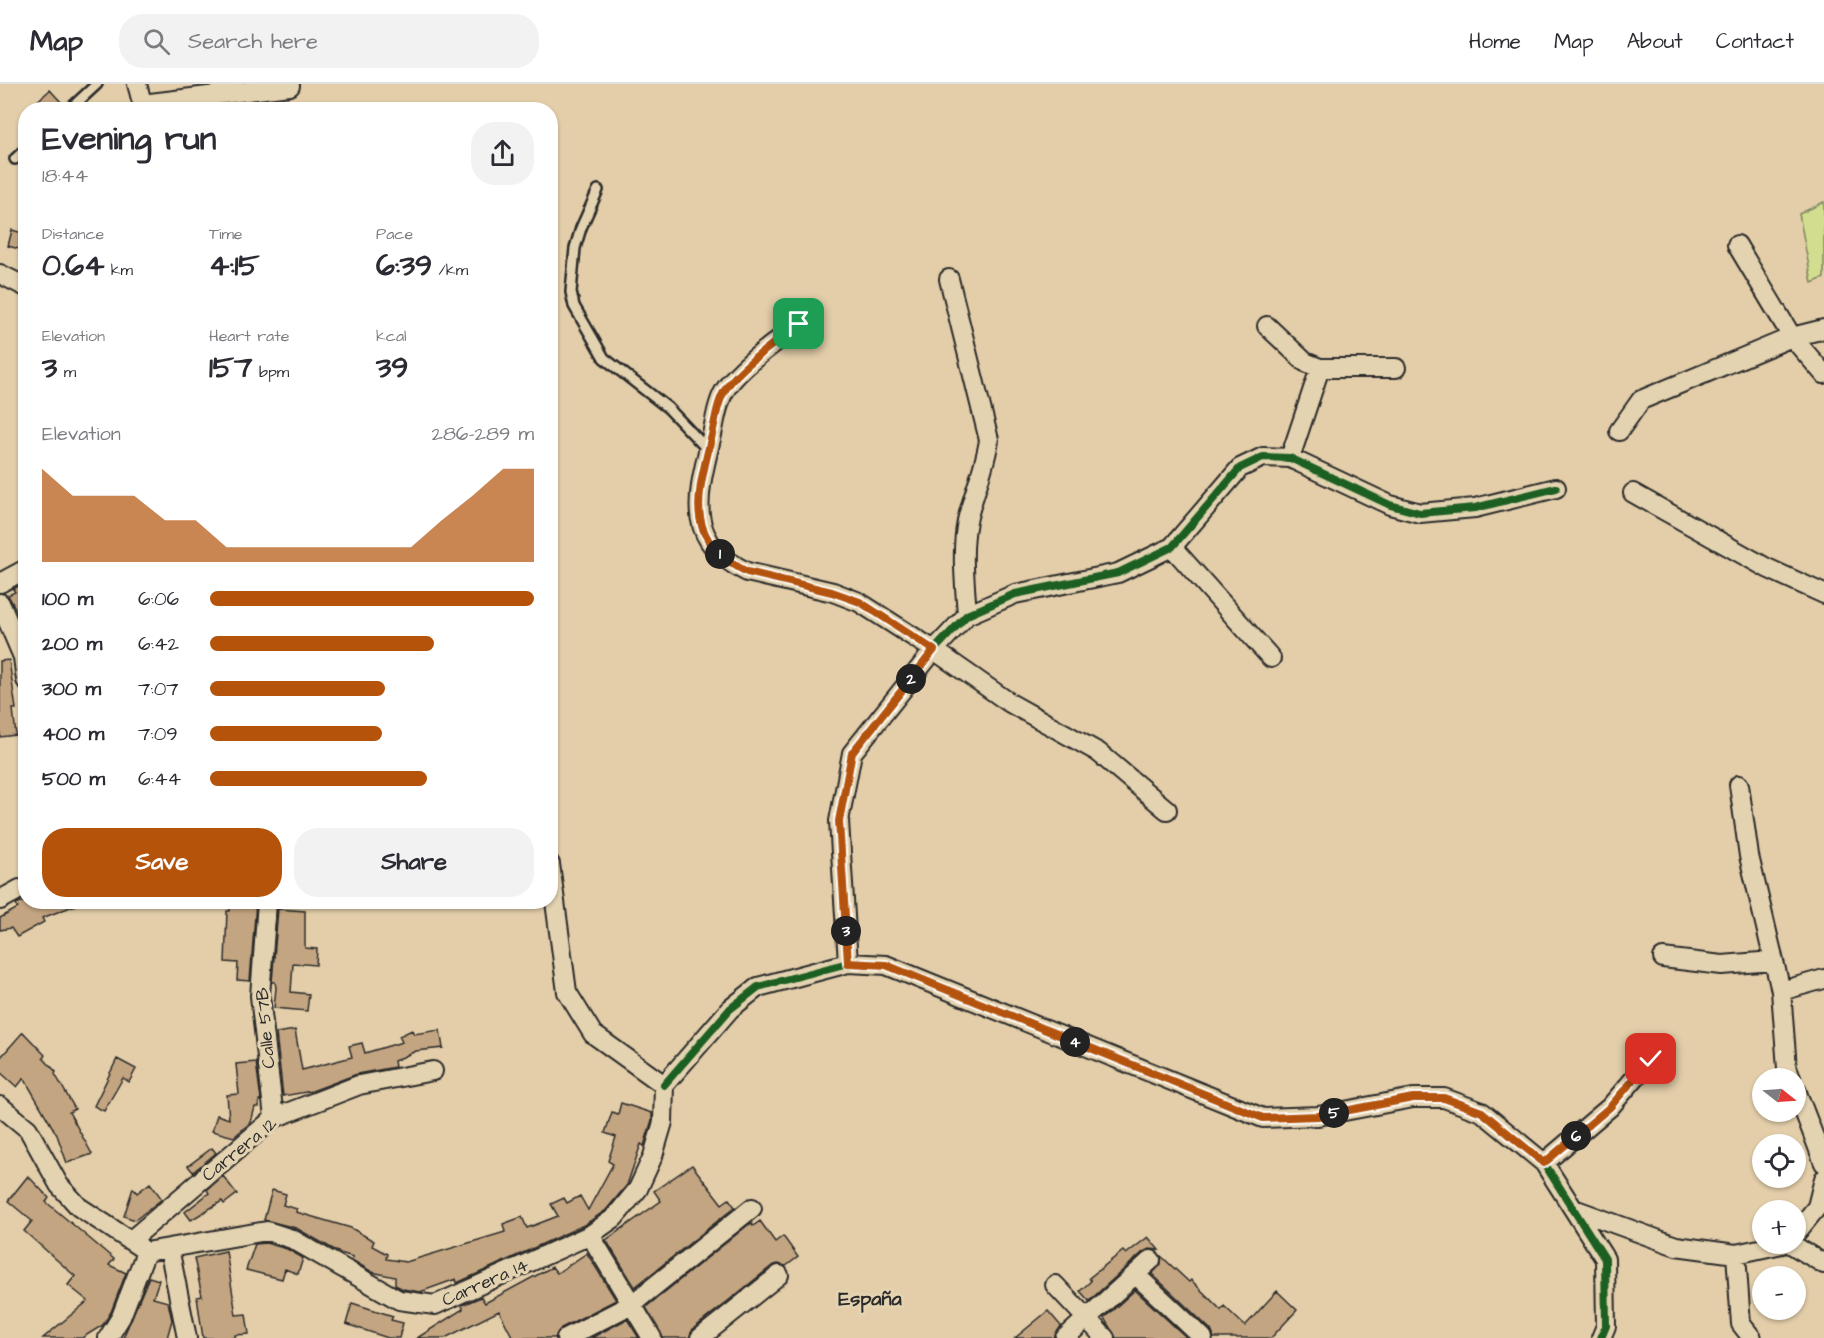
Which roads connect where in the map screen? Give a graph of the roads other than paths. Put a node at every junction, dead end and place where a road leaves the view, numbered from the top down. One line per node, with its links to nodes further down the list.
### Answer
1 (98, 84): 4 (lane)
2 (137, 84): 5 (street)
3 (290, 86): 6 (street)
4 (78, 102)
5 (142, 102)
6 (178, 102)
7 (18, 156): 8 (lane)
8 (15, 159)
9 (598, 190): 22 (lane)
10 (1737, 245): 17 (street)
11 (0, 274): 13 (street)
12 (949, 279): 31 (street)
13 (18, 283)
14 (799, 324): 22 (street)
15 (1267, 326): 18 (street)
16 (1824, 329): 17 (street)
17 (1792, 337): 20 (street); 21 (street)
18 (1320, 368): 19 (street); 23 (street)
19 (1396, 368)
20 (1824, 374)
21 (1619, 431)
22 (708, 450): 33 (street)
23 (1290, 458): 24 (street); 26 (street)
24 (1556, 488)
25 (1633, 493): 29 (street)
26 (1172, 547): 31 (street); 34 (street)
27 (18, 574): 28 (street)
28 (0, 583)
29 (1824, 594)
30 (0, 603): 32 (street)
31 (967, 615): 33 (street)
32 (18, 645)
33 (934, 650): 36 (street); 43 (street)
34 (1271, 658)
35 (1739, 785): 42 (street)
36 (1167, 810)
37 (18, 890): 38 (street)
38 (0, 900)
39 (266, 909): 52 (street, Calle 57B)
40 (556, 909): 49 (street)
41 (1663, 958): 42 (street)
42 (1773, 961): 45 (street)
43 (848, 963): 49 (street); 53 (street)
44 (1824, 979): 45 (street)
45 (1780, 991): 47 (street)
46 (1651, 1059): 53 (street)
47 (1787, 1068)
48 (434, 1071): 52 (street, Carrera 12)
49 (664, 1085): 59 (street, Carrera 14)
50 (0, 1106): 60 (street)
51 (1806, 1116): 54 (street)
52 (274, 1118): 60 (street, Carrera 12)
53 (1544, 1163): 57 (street)
54 (1824, 1163)
55 (1824, 1179): 58 (street)
56 (752, 1208): 71 (street)
57 (1574, 1209): 65 (street); 81 (street)
58 (1806, 1221)
59 (590, 1235): 61 (street, Carrera 14); 71 (street)
60 (131, 1240): 63 (street)
61 (169, 1248): 63 (street, Carrera 14); 74 (street)
62 (1752, 1251): 65 (street)
63 (146, 1252): 73 (street)
64 (1806, 1253): 67 (street)
65 (1736, 1254): 82 (street)
66 (1151, 1260): 69 (street)
67 (1824, 1264)
68 (779, 1275): 77 (street)
69 (1136, 1275): 72 (street); 80 (street)
70 (1055, 1285): 72 (street)
71 (632, 1304): 75 (street); 76 (street)
72 (1086, 1319): 78 (street); 79 (street)
73 (108, 1338)
74 (187, 1338)
75 (566, 1338)
76 (652, 1338)
77 (700, 1338)
78 (1065, 1338)
79 (1105, 1338)
80 (1203, 1338)
81 (1601, 1338)
82 (1752, 1338)

